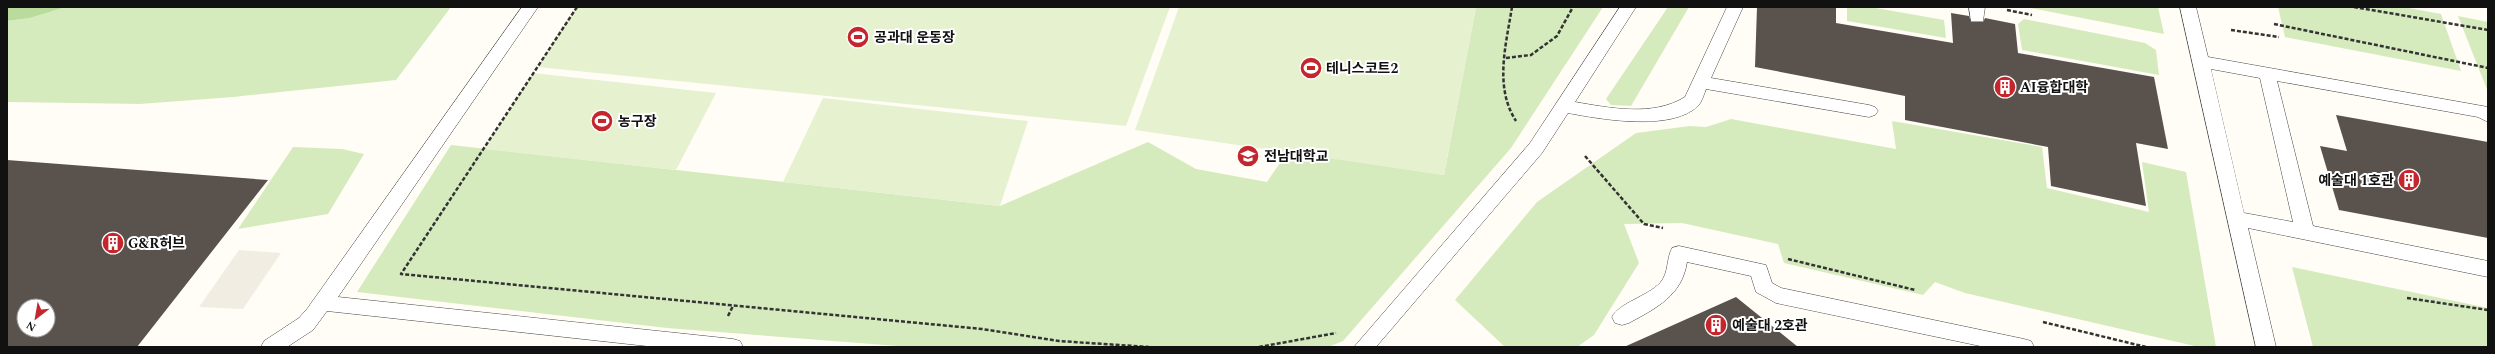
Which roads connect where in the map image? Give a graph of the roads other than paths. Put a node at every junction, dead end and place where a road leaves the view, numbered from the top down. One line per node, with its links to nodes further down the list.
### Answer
1 (530, 7): 14 (lane)
2 (1628, 7): 8 (lane)
3 (1735, 7): 7 (lane)
4 (2188, 7): 5 (lane)
5 (2200, 61): 6 (lane); 11 (lane)
6 (2267, 73): 10 (lane); 12 (lane)
7 (1701, 82): 8 (lane); 9 (lane)
8 (1562, 106): 18 (lane)
9 (1869, 111)
10 (2488, 116)
11 (2236, 218): 12 (lane); 20 (lane)
12 (2304, 232): 13 (lane)
13 (2488, 269)
14 (323, 303): 16 (lane); 17 (lane)
15 (1622, 317): 19 (lane)
16 (271, 347)
17 (733, 347)
18 (1364, 347)
19 (2024, 347)
20 (2266, 347)

